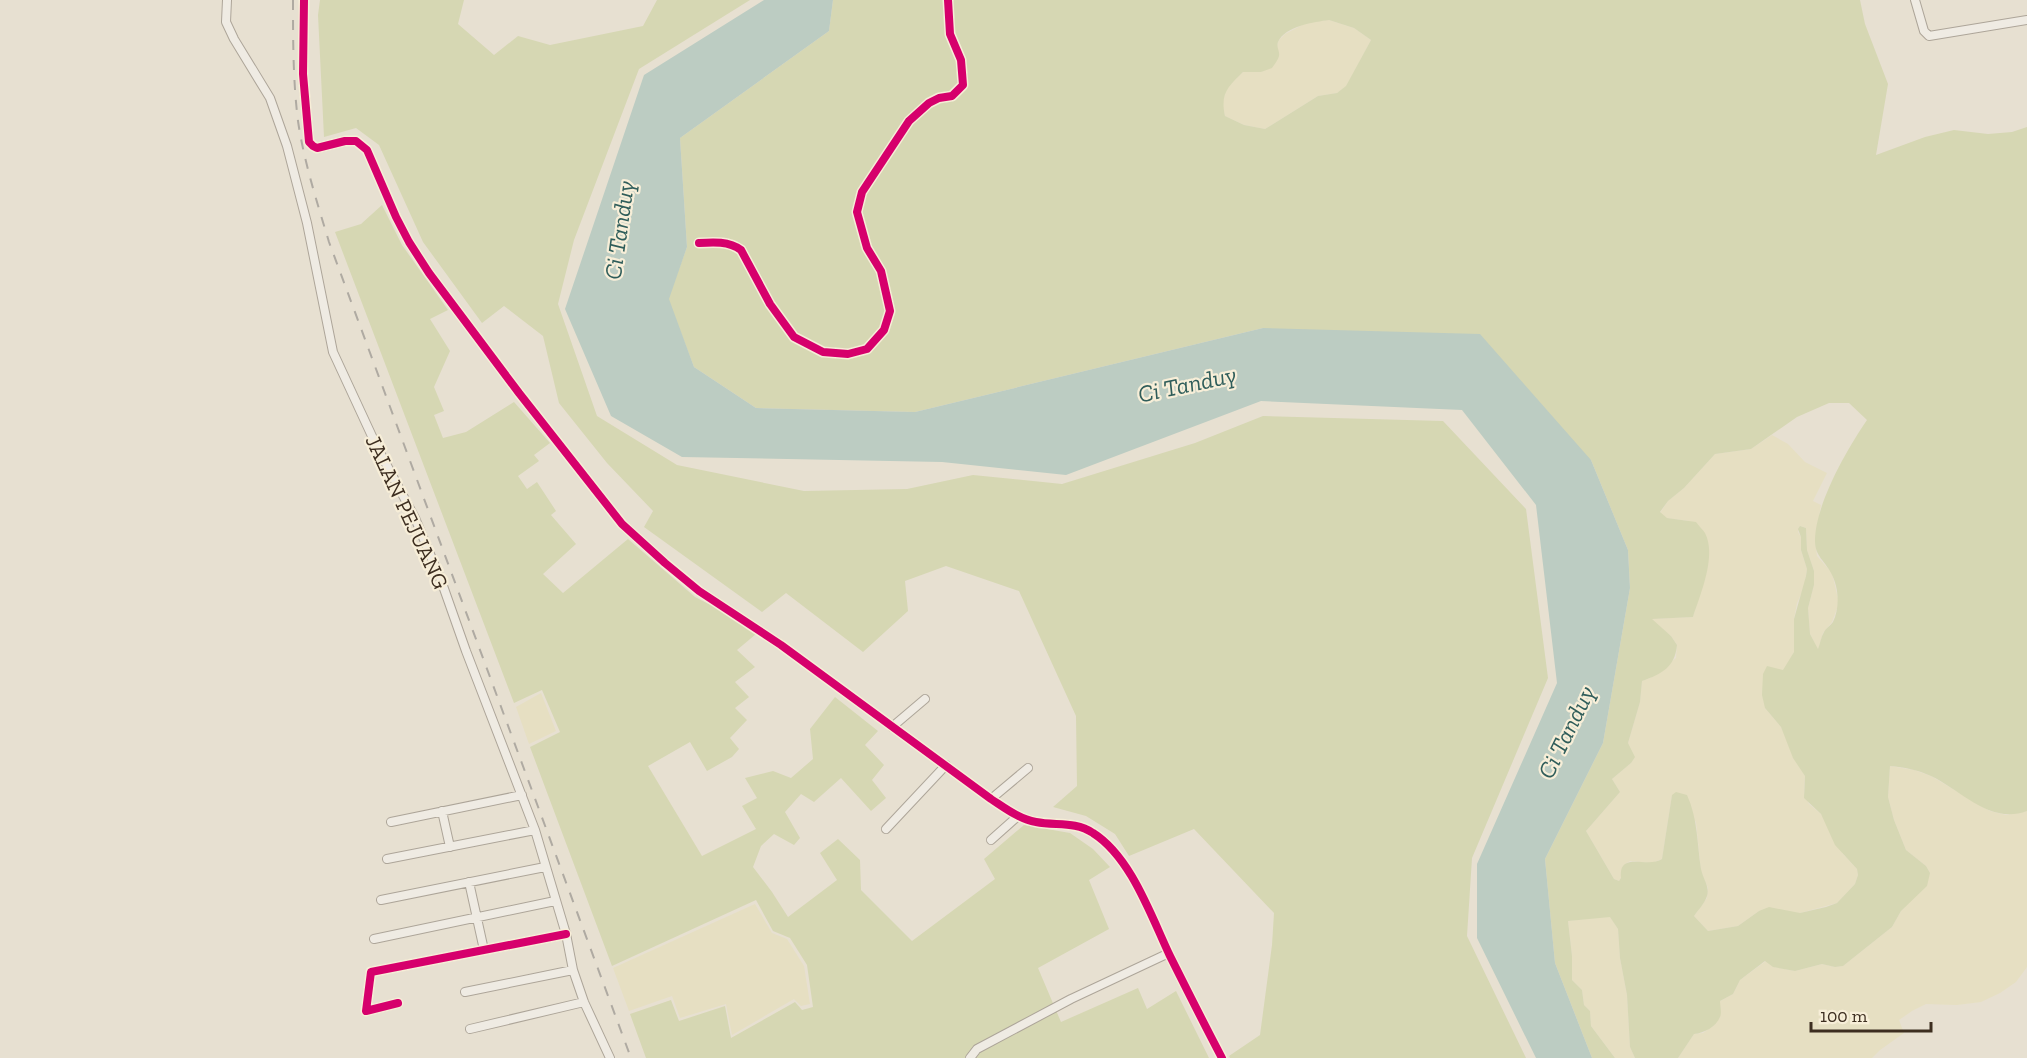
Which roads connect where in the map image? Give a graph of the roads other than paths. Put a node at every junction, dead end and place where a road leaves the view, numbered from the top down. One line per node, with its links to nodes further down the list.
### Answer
1 (227, 0): 11 (street, JALAN PEJUANG)
2 (304, 0): 8 (street)
3 (948, 0): 6 (street)
4 (1915, 0): 5 (street)
5 (2027, 20)
6 (699, 243)
7 (925, 699): 8 (street)
8 (892, 727): 9 (street)
9 (946, 765): 12 (street); 17 (street)
10 (1028, 768): 12 (street)
11 (522, 795): 13 (street); 16 (street, JALAN PEJUANG)
12 (991, 799): 14 (street)
13 (442, 811): 15 (street); 19 (street)
14 (1018, 816): 18 (street); 29 (street)
15 (391, 822)
16 (535, 830): 19 (street); 21 (street, JALAN PEJUANG)
17 (886, 830)
18 (991, 840)
19 (450, 847): 20 (street)
20 (387, 859)
21 (545, 867): 22 (street); 24 (street, JALAN PEJUANG)
22 (469, 882): 23 (street); 25 (street)
23 (381, 900)
24 (555, 901): 25 (street); 26 (street, JALAN PEJUANG)
25 (477, 916): 27 (street); 28 (street)
26 (566, 934): 28 (street); 30 (street, JALAN PEJUANG)
27 (374, 939)
28 (484, 950): 33 (street)
29 (1169, 953): 36 (street); 37 (street)
30 (573, 970): 31 (street); 32 (street, JALAN PEJUANG)
31 (465, 992)
32 (584, 1002): 34 (street); 35 (street, JALAN PEJUANG)
33 (398, 1003)
34 (470, 1029)
35 (610, 1058)
36 (970, 1058)
37 (1222, 1058)

